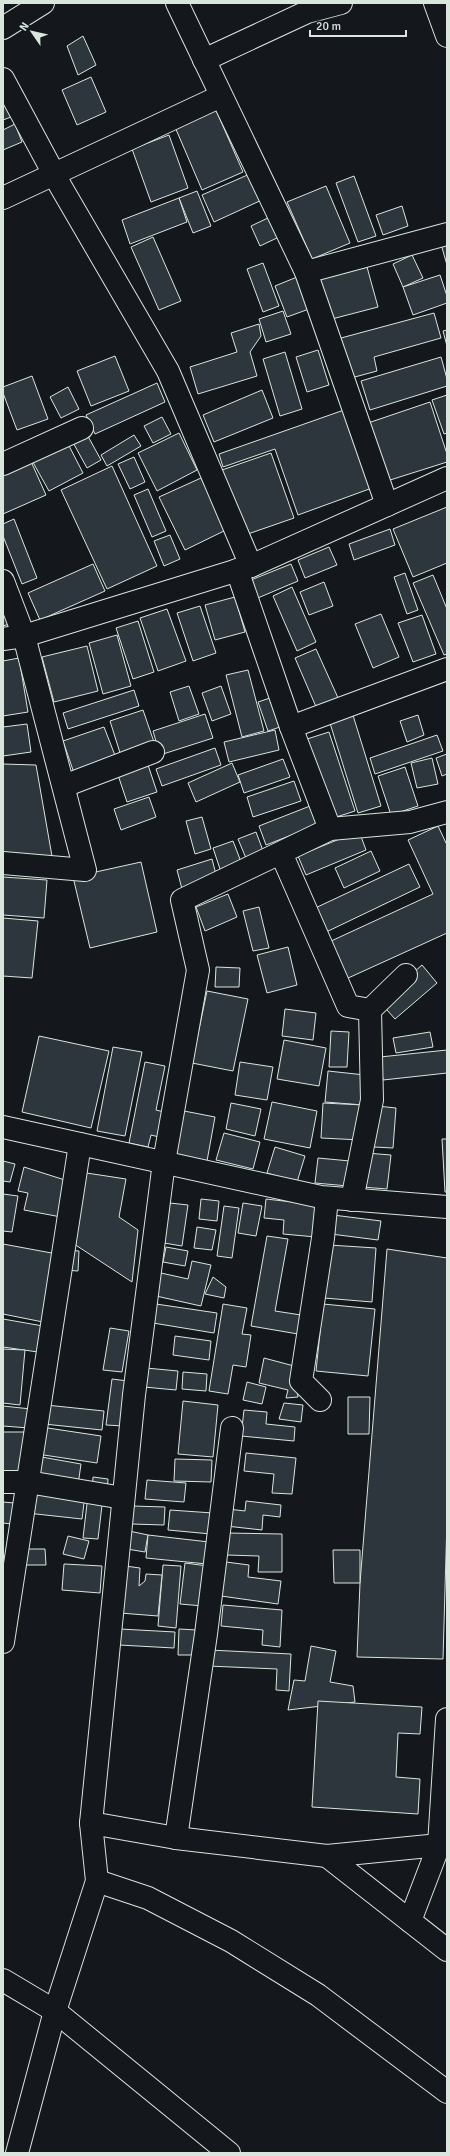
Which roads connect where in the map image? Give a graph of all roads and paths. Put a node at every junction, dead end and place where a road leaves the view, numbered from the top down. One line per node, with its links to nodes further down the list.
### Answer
1 (43, 3): 5 (street)
2 (177, 3): 7 (street)
3 (341, 3): 7 (street)
4 (435, 3): 6 (street)
5 (3, 28)
6 (447, 36)
7 (204, 60): 9 (street)
8 (3, 79): 10 (street)
9 (221, 96): 10 (street); 13 (street)
10 (55, 175): 11 (street); 18 (street)
11 (3, 198)
12 (447, 234): 13 (street)
13 (306, 272): 17 (street)
14 (82, 428): 15 (street)
15 (3, 464)
16 (447, 478): 17 (street)
17 (387, 505): 18 (street)
18 (244, 568): 20 (street); 23 (street)
19 (3, 581): 20 (street)
20 (24, 636): 21 (street); 25 (street)
21 (3, 639)
22 (447, 669): 23 (street)
23 (291, 727): 27 (street)
24 (153, 752): 25 (street)
25 (64, 786): 29 (street)
26 (447, 812): 27 (street)
27 (330, 829): 28 (street)
28 (281, 853): 31 (street); 34 (street)
29 (3, 863)
30 (406, 975): 31 (street)
31 (370, 1010): 36 (street)
32 (3, 1127): 33 (street)
33 (80, 1144): 34 (street); 41 (street)
34 (164, 1162): 35 (street); 42 (street)
35 (327, 1198): 36 (street); 38 (street)
36 (352, 1200): 37 (street)
37 (447, 1207)
38 (320, 1400)
39 (232, 1428): 47 (street)
40 (3, 1482): 41 (street)
41 (28, 1482): 42 (street); 43 (street)
42 (123, 1498): 46 (street)
43 (3, 1642)
44 (447, 1720): 45 (street)
45 (445, 1787): 48 (street)
46 (91, 1823): 47 (street); 50 (street)
47 (176, 1838): 49 (street)
48 (440, 1845): 49 (street); 51 (street)
49 (327, 1856): 51 (street)
50 (97, 1881): 54 (street); 55 (street)
51 (410, 1921): 52 (street)
52 (447, 1950)
53 (3, 1980): 54 (street)
54 (55, 2011): 56 (street); 57 (street)
55 (447, 2092)
56 (17, 2153)
57 (229, 2153)

